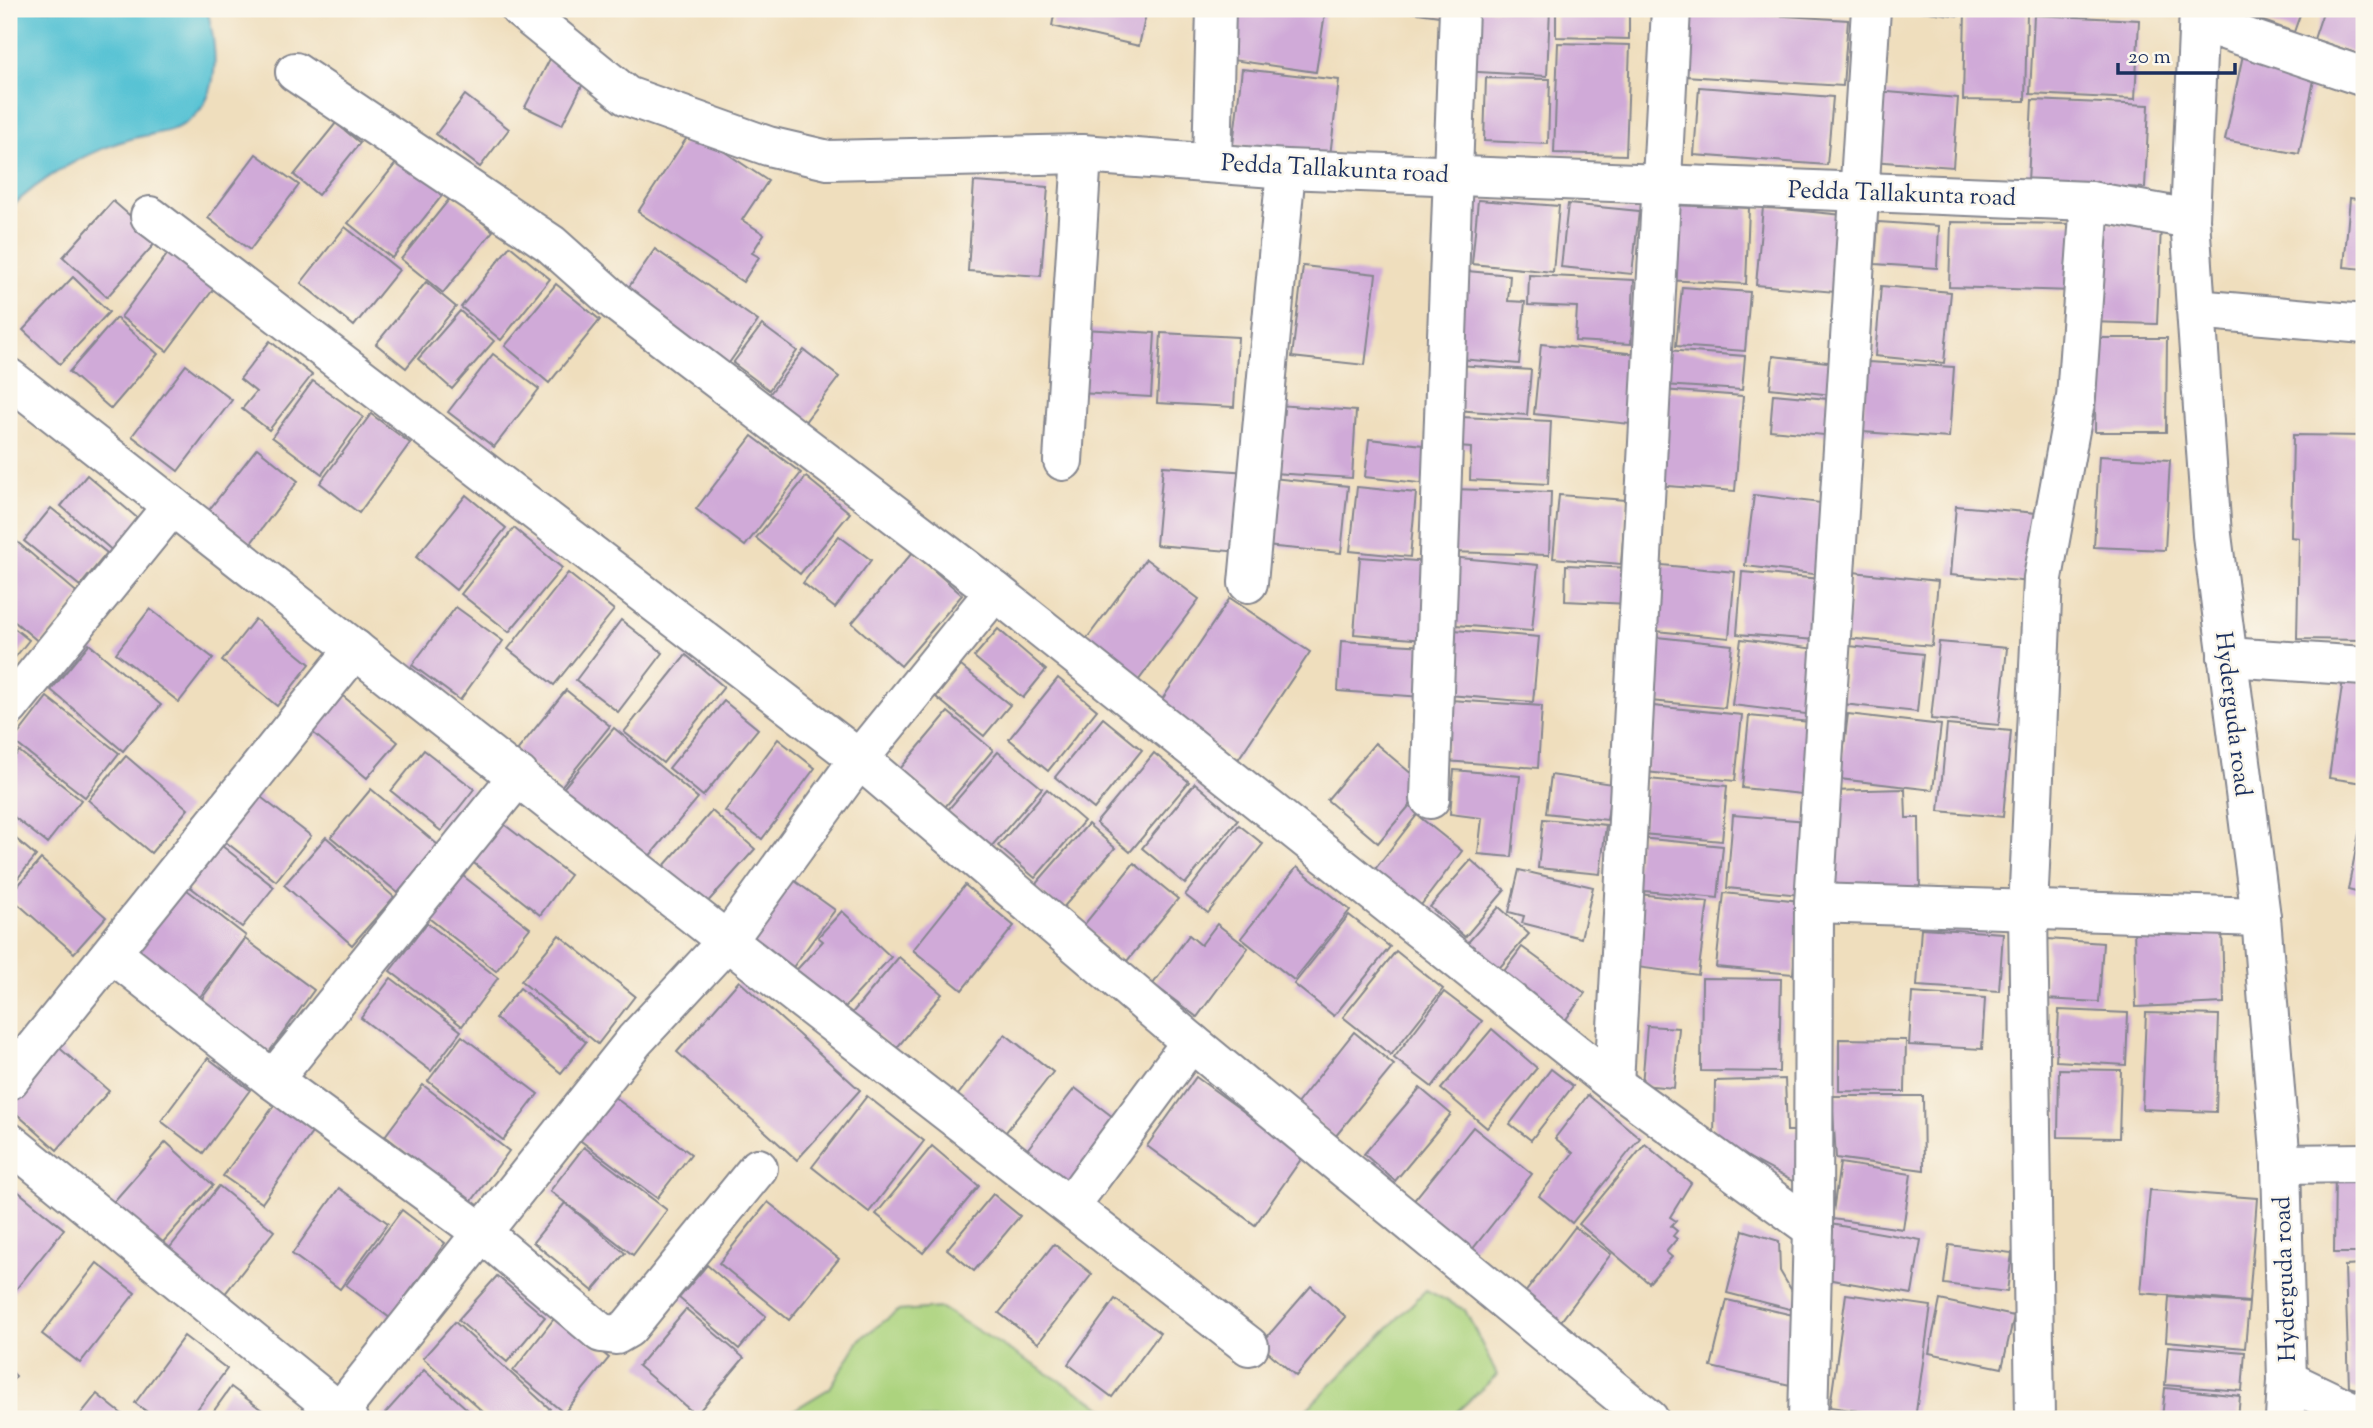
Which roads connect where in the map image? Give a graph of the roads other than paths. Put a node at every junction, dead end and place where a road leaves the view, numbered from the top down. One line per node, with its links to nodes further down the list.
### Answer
1 (520, 9): 9 (street, Pedda Tallakunta road)
2 (1216, 9): 10 (street)
3 (1459, 9): 12 (street)
4 (1671, 9): 13 (street)
5 (1871, 9): 14 (street)
6 (2200, 15): 8 (street); 17 (street, Hyderguda road)
7 (295, 72): 24 (street)
8 (2364, 76)
9 (1082, 154): 10 (street, Pedda Tallakunta road); 21 (street)
10 (1212, 162): 11 (street, Pedda Tallakunta road)
11 (1286, 169): 12 (street, Pedda Tallakunta road); 23 (street)
12 (1452, 175): 13 (street, Pedda Tallakunta road); 31 (street)
13 (1660, 183): 14 (street, Pedda Tallakunta road); 40 (street)
14 (1861, 191): 15 (street, Pedda Tallakunta road); 32 (street)
15 (2090, 201): 17 (street, Pedda Tallakunta road); 33 (street)
16 (150, 216): 29 (street)
17 (2190, 219): 18 (street, Hyderguda road)
18 (2196, 309): 19 (street); 26 (street, Hyderguda road)
19 (2364, 324)
20 (9, 378): 22 (street)
21 (1063, 461)
22 (172, 506): 25 (street); 28 (street)
23 (1248, 583)
24 (995, 591): 29 (street); 40 (street)
25 (355, 649): 30 (street); 36 (street)
26 (2227, 657): 27 (street); 34 (street, Hyderguda road)
27 (2364, 666)
28 (9, 707)
29 (859, 759): 35 (street); 37 (street)
30 (519, 775): 35 (street); 39 (street)
31 (1430, 799)
32 (1814, 903): 33 (street); 46 (street)
33 (2028, 910): 34 (street); 54 (street)
34 (2261, 917): 43 (street, Hyderguda road)
35 (727, 941): 45 (street); 47 (street)
36 (113, 954): 38 (street); 39 (street)
37 (1191, 1042): 45 (street); 52 (street)
38 (9, 1080)
39 (273, 1080): 47 (street)
40 (1614, 1084): 46 (street)
41 (9, 1142): 50 (street)
42 (2364, 1163): 43 (street)
43 (2281, 1164): 49 (street, Hyderguda road)
44 (758, 1168): 47 (street)
45 (1070, 1206): 48 (street)
46 (1813, 1229): 53 (street)
47 (481, 1232): 50 (street)
48 (1249, 1346)
49 (2287, 1380): 51 (street); 55 (street, Hyderguda road)
50 (341, 1416)
51 (2364, 1417)
52 (1649, 1419)
53 (1808, 1419)
54 (2035, 1419)
55 (2285, 1419)

